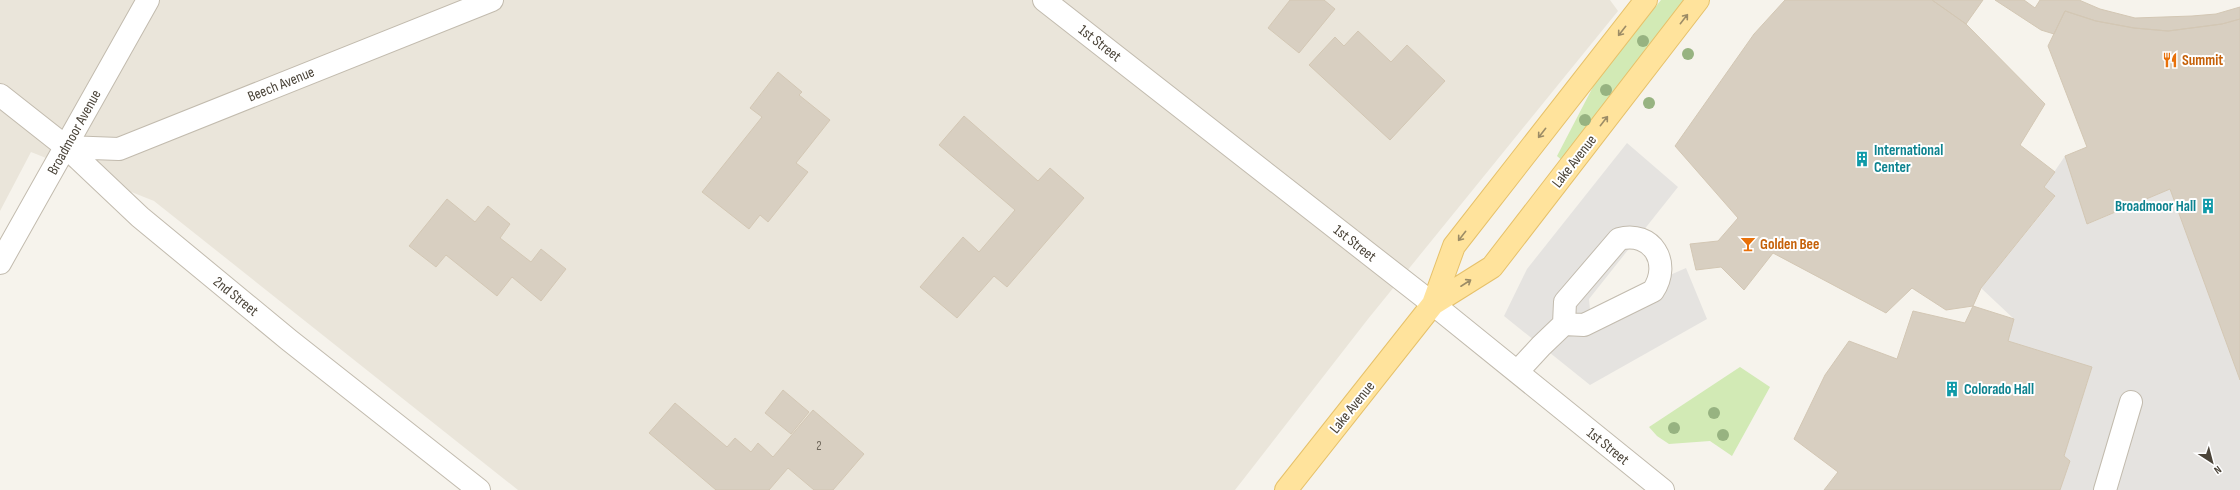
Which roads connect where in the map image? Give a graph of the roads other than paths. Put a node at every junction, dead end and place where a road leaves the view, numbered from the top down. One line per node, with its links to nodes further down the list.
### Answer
1 (148, 0): 7 (street, Broadmoor Avenue)
2 (492, 0): 7 (street, Beech Avenue)
3 (1044, 0): 9 (street, 1st Street)
4 (1646, 0): 9 (main road, Lake Avenue, one-way to 9)
5 (1698, 0): 9 (main road, Lake Avenue, one-way to 5)
6 (0, 95): 7 (street, 2nd Street)
7 (66, 147): 8 (street, Broadmoor Avenue); 13 (street, 2nd Street)
8 (0, 263)
9 (1434, 304): 11 (street, 1st Street); 14 (main road, Lake Avenue)
10 (1564, 324): 10 (street); 11 (street)
11 (1517, 372): 15 (street, 1st Street)
12 (2131, 402): 16 (street)
13 (479, 490)
14 (1286, 490)
15 (1663, 490)
16 (2105, 490)

